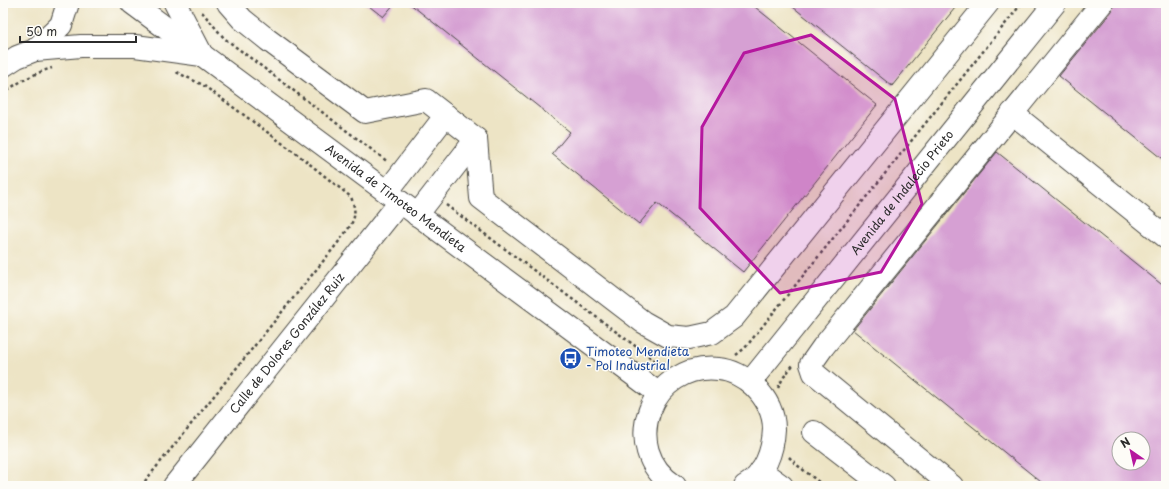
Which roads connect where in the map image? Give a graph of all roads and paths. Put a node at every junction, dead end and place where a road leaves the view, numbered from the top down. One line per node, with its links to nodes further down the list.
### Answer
1 (68, 3): 10 (street)
2 (132, 3): 11 (street, Avenida de Timoteo Mendieta)
3 (175, 3): 11 (street)
4 (228, 3): 17 (street)
5 (988, 3): 18 (street)
6 (1022, 3): 24 (path)
7 (1055, 3): 26 (street, Avenida de Indalecio Prieto)
8 (1102, 3): 16 (street)
9 (198, 8): 19 (path)
10 (35, 50): 11 (street); 12 (street)
11 (203, 56): 21 (street, Avenida de Timoteo Mendieta)
12 (3, 66)
13 (54, 68): 15 (path)
14 (174, 71): 31 (path)
15 (3, 94)
16 (1012, 113): 23 (street); 36 (street)
17 (446, 115): 18 (street); 19 (street, Calle de Dolores González Ruiz)
18 (476, 139): 20 (street)
19 (402, 172): 21 (street, Calle de Dolores González Ruiz)
20 (432, 195): 22 (street); 25 (path)
21 (394, 197): 22 (street, Avenida de Timoteo Mendieta); 32 (street, Calle de Dolores González Ruiz)
22 (417, 215): 27 (street, Avenida de Timoteo Mendieta)
23 (1166, 237)
24 (731, 355)
25 (668, 365)
26 (750, 382): 27 (street); 29 (street)
27 (658, 393): 30 (street)
28 (814, 432): 35 (street)
29 (761, 471): 33 (street); 34 (street)
30 (669, 485)
31 (142, 486)
32 (174, 486)
33 (745, 486)
34 (782, 486)
35 (884, 486)
36 (952, 486)

